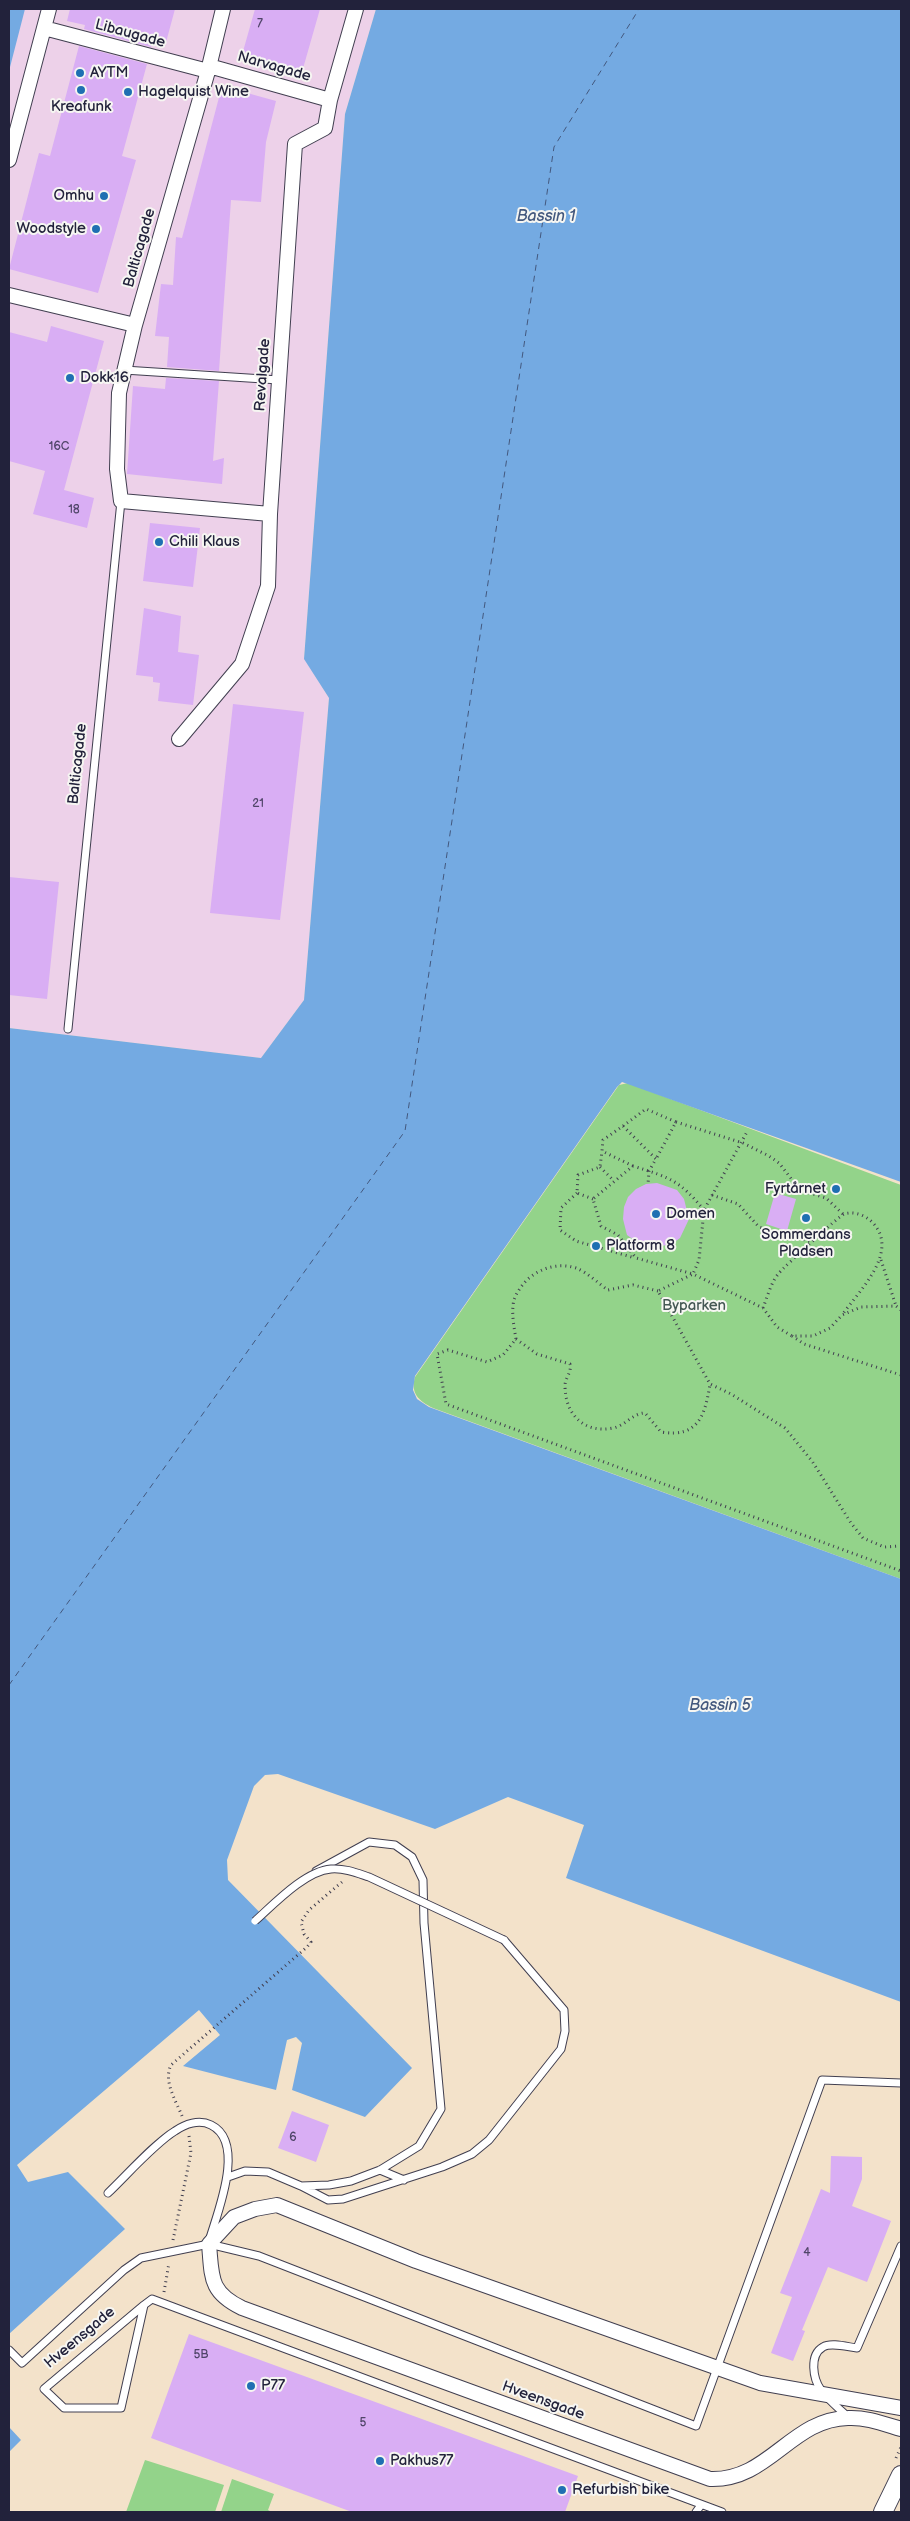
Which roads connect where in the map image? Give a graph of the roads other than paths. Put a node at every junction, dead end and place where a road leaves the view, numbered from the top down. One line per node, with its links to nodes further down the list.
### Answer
1 (49, 9): 4 (street)
2 (223, 9): 5 (street, Balticagade)
3 (356, 9): 6 (street, Revalgade)
4 (44, 28): 5 (street, Libaugade); 7 (street)
5 (209, 69): 6 (street, Narvagade); 9 (street, Balticagade)
6 (330, 100): 11 (street, Revalgade)
7 (9, 160)
8 (9, 295): 9 (street)
9 (135, 325): 10 (street, Balticagade)
10 (124, 370): 11 (lane); 12 (street, Balticagade)
11 (279, 380): 13 (street, Revalgade)
12 (121, 501): 13 (street); 15 (lane, Balticagade)
13 (270, 514): 14 (street, Revalgade)
14 (179, 739)
15 (68, 1029)
16 (901, 2084): 26 (lane)
17 (380, 2170): 19 (lane); 19 (lane, bridge); 20 (lane)
18 (228, 2177): 20 (lane); 21 (lane); 22 (lane)
19 (404, 2180): 20 (lane)
20 (301, 2186)
21 (108, 2193)
22 (209, 2244): 25 (lane); 26 (street); 26 (lane); 29 (street, Hveensgade)
23 (901, 2246): 27 (lane)
24 (144, 2305): 24 (lane, Hveensgade); 32 (lane)
25 (9, 2350)
26 (716, 2368): 27 (street)
27 (824, 2394): 28 (street); 29 (lane)
28 (901, 2408)
29 (849, 2418): 30 (street, Hveensgade)
30 (901, 2429)
31 (897, 2469): 35 (street)
32 (702, 2505): 33 (lane); 34 (lane)
33 (696, 2512)
34 (722, 2512)
35 (883, 2512)

